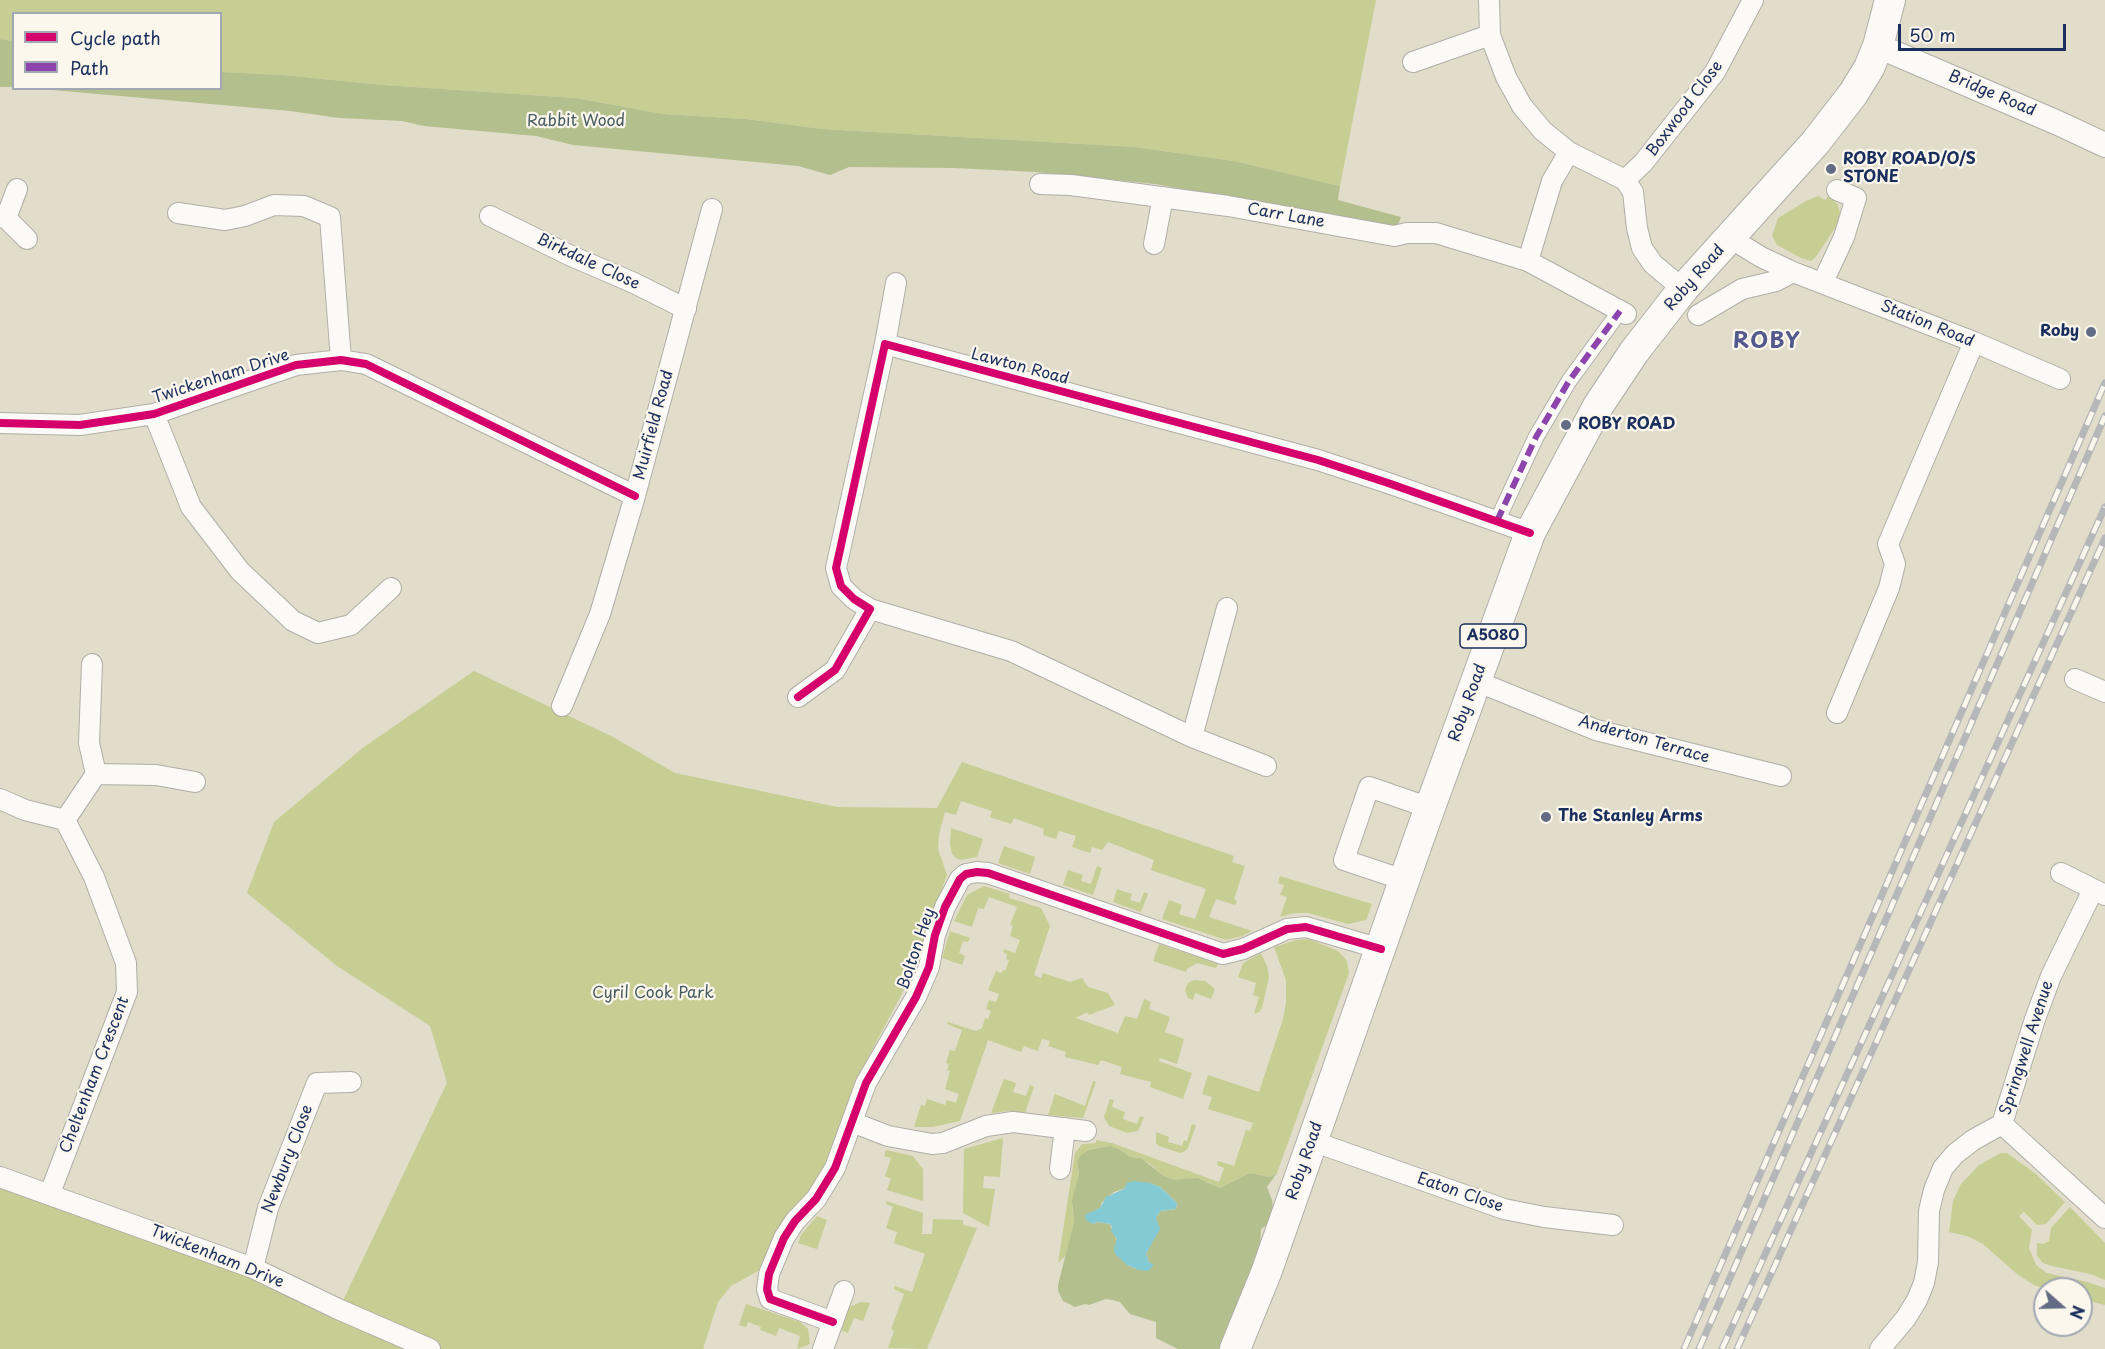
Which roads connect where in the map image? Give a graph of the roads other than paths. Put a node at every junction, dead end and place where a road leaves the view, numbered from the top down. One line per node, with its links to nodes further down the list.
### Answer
1 (1489, 0): 4 (street)
2 (1753, 0): 9 (street, Boxwood Close)
3 (1890, 0): 5 (main road, Roby Road / A5080)
4 (1490, 35): 6 (street); 8 (street)
5 (1878, 46): 7 (street, Bridge Road); 18 (main road, Roby Road / A5080)
6 (1413, 62)
7 (2105, 145)
8 (1569, 152): 9 (street); 21 (street)
9 (1625, 180): 25 (street)
10 (1040, 184): 13 (street, Carr Lane)
11 (17, 189): 17 (street)
12 (1837, 190): 23 (street)
13 (1163, 197): 20 (street); 21 (street, Carr Lane)
14 (712, 209): 26 (street, Muirfield Road)
15 (178, 213): 31 (street)
16 (490, 216): 26 (street, Birkdale Close)
17 (3, 218): 19 (street)
18 (1730, 238): 22 (street, Station Road); 25 (main road, Roby Road / A5080)
19 (27, 239)
20 (1154, 244)
21 (1528, 261): 27 (street, Carr Lane)
22 (1793, 272): 23 (street, Station Road); 28 (street)
23 (1823, 282): 29 (street, Station Road)
24 (896, 283): 30 (street)
25 (1683, 289): 37 (main road, Roby Road / A5080)
26 (686, 309): 35 (street, Muirfield Road)
27 (1623, 313): 36 (street)
28 (1698, 315)
29 (1974, 342): 32 (street, Station Road); 47 (street)
30 (885, 344): 36 (street, Lawton Road); 40 (street)
31 (341, 360): 33 (street, Twickenham Drive); 35 (street, Twickenham Drive)
32 (2060, 379)
33 (154, 414): 34 (street, Twickenham Drive); 38 (street)
34 (0, 423)
35 (635, 496): 46 (street, Muirfield Road)
36 (1497, 521): 37 (street, Lawton Road)
37 (1530, 533): 43 (main road, Roby Road / A5080)
38 (391, 588)
39 (1227, 608): 48 (street)
40 (870, 609): 45 (street); 48 (street)
41 (92, 664): 50 (street)
42 (2075, 679): 44 (street)
43 (1476, 681): 51 (street, Anderton Terrace); 54 (main road, Roby Road / A5080)
44 (2105, 692)
45 (798, 697)
46 (562, 706)
47 (1837, 713)
48 (1192, 737): 49 (street)
49 (1266, 766)
50 (96, 774): 52 (street); 55 (street)
51 (1781, 776)
52 (195, 782)
53 (0, 799): 55 (street)
54 (1430, 808): 57 (main road, Roby Road / A5080); 57 (street)
55 (65, 820): 68 (street, Cheltenham Crescent)
56 (2061, 873): 58 (street, Springwell Avenue)
57 (1404, 880): 59 (main road, Roby Road / A5080)
58 (2099, 893): 62 (street, Springwell Avenue)
59 (1381, 949): 61 (street, Bolton Hey); 65 (main road, Roby Road / A5080)
60 (351, 1082): 71 (street, Newbury Close)
61 (852, 1122): 63 (street); 73 (street, Bolton Hey)
62 (2002, 1124): 69 (street); 77 (street, Springwell Avenue)
63 (1065, 1128): 64 (street); 66 (street)
64 (1086, 1131)
65 (1312, 1141): 70 (street, Eaton Close); 76 (main road, Roby Road / A5080)
66 (1060, 1169)
67 (0, 1177): 68 (street, Twickenham Drive)
68 (50, 1193): 71 (street, Twickenham Drive)
69 (2105, 1218)
70 (1613, 1225)
71 (253, 1268): 74 (street, Twickenham Drive)
72 (844, 1291): 73 (street)
73 (832, 1322): 75 (street)
74 (430, 1349)
75 (823, 1349)
76 (1235, 1349)
77 (1880, 1349)

